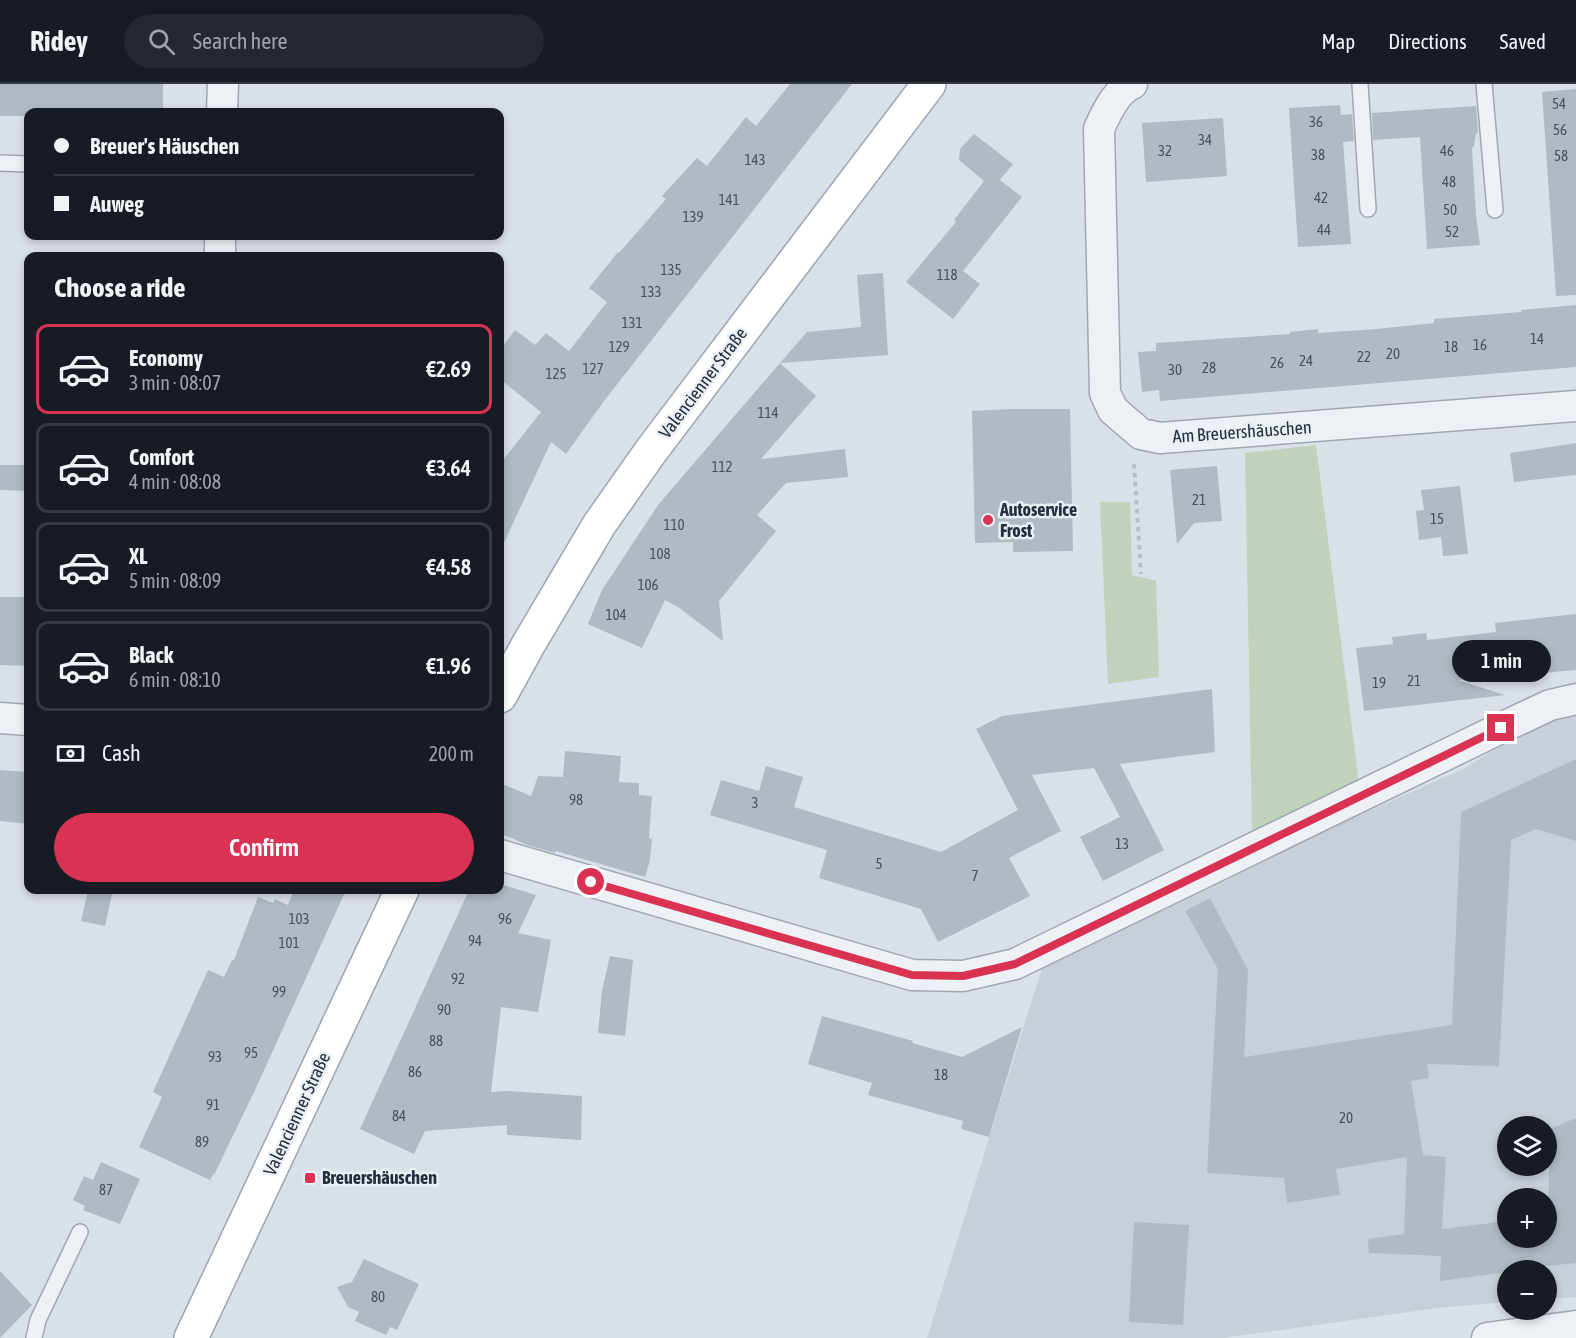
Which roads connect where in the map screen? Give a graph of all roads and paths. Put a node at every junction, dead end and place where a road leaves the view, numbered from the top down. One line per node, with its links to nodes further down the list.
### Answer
1 (223, 84): 6 (street)
2 (929, 84): 14 (main road, Valencienner Straße)
3 (1132, 84): 12 (street)
4 (1360, 84): 9 (lane)
5 (1484, 84): 10 (lane)
6 (222, 108)
7 (0, 163): 8 (lane)
8 (24, 164)
9 (1368, 209)
10 (1496, 210)
11 (1576, 406): 12 (street, Am Breuershäuschen)
12 (1141, 434): 13 (path)
13 (1141, 574)
14 (504, 689)
15 (1576, 699): 18 (street)
16 (0, 717): 17 (street)
17 (24, 720)
18 (504, 856)
19 (400, 894): 22 (main road, Valencienner Straße)
20 (80, 1232): 23 (lane)
21 (1576, 1326): 24 (street)
22 (192, 1337)
23 (34, 1338)
24 (1486, 1338)

